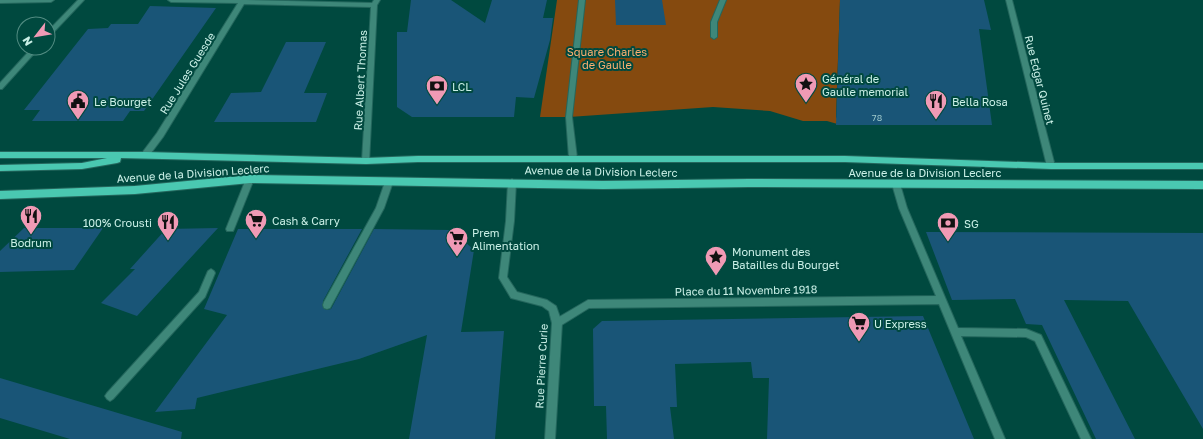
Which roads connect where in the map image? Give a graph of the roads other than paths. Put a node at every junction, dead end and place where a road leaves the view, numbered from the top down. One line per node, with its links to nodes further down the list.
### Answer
1 (51, 0): 7 (street)
2 (81, 0): 10 (street)
3 (171, 0): 8 (street)
4 (582, 0): 16 (street)
5 (724, 0): 11 (street)
6 (1009, 0): 18 (street, Rue Edgar Quinet)
7 (0, 1)
8 (243, 1): 9 (street); 15 (street, Rue Jules Guesde)
9 (376, 3): 17 (street, Rue Albert Thomas)
10 (56, 27)
11 (714, 37)
12 (29, 56): 13 (street)
13 (0, 87)
14 (0, 155): 15 (main road, Avenue de la Division Leclerc)
15 (145, 155): 17 (main road, Avenue de la Division Leclerc); 20 (main road)
16 (573, 158): 17 (main road, Avenue de la Division Leclerc); 18 (main road, Avenue de la Division Leclerc)
17 (366, 161)
18 (1050, 166): 19 (main road, Avenue de la Division Leclerc)
19 (1203, 166)
20 (0, 168)
21 (250, 179): 22 (main road, Avenue de la Division Leclerc); 26 (main road, Avenue de la Division Leclerc); 27 (street)
22 (389, 182): 23 (main road, Avenue de la Division Leclerc); 30 (street)
23 (512, 182): 24 (main road, Avenue de la Division Leclerc); 31 (street, Rue Pierre Curie)
24 (896, 184): 25 (main road, Avenue de la Division Leclerc); 29 (street)
25 (1203, 185)
26 (0, 195)
27 (230, 229)
28 (210, 273): 33 (street)
29 (942, 300): 31 (street, Place du 11 Novembre 1918); 32 (street)
30 (328, 305)
31 (557, 323): 34 (street, Rue Pierre Curie)
32 (954, 332): 35 (street); 36 (street)
33 (110, 396)
34 (550, 439)
35 (1000, 439)
36 (1086, 439)

